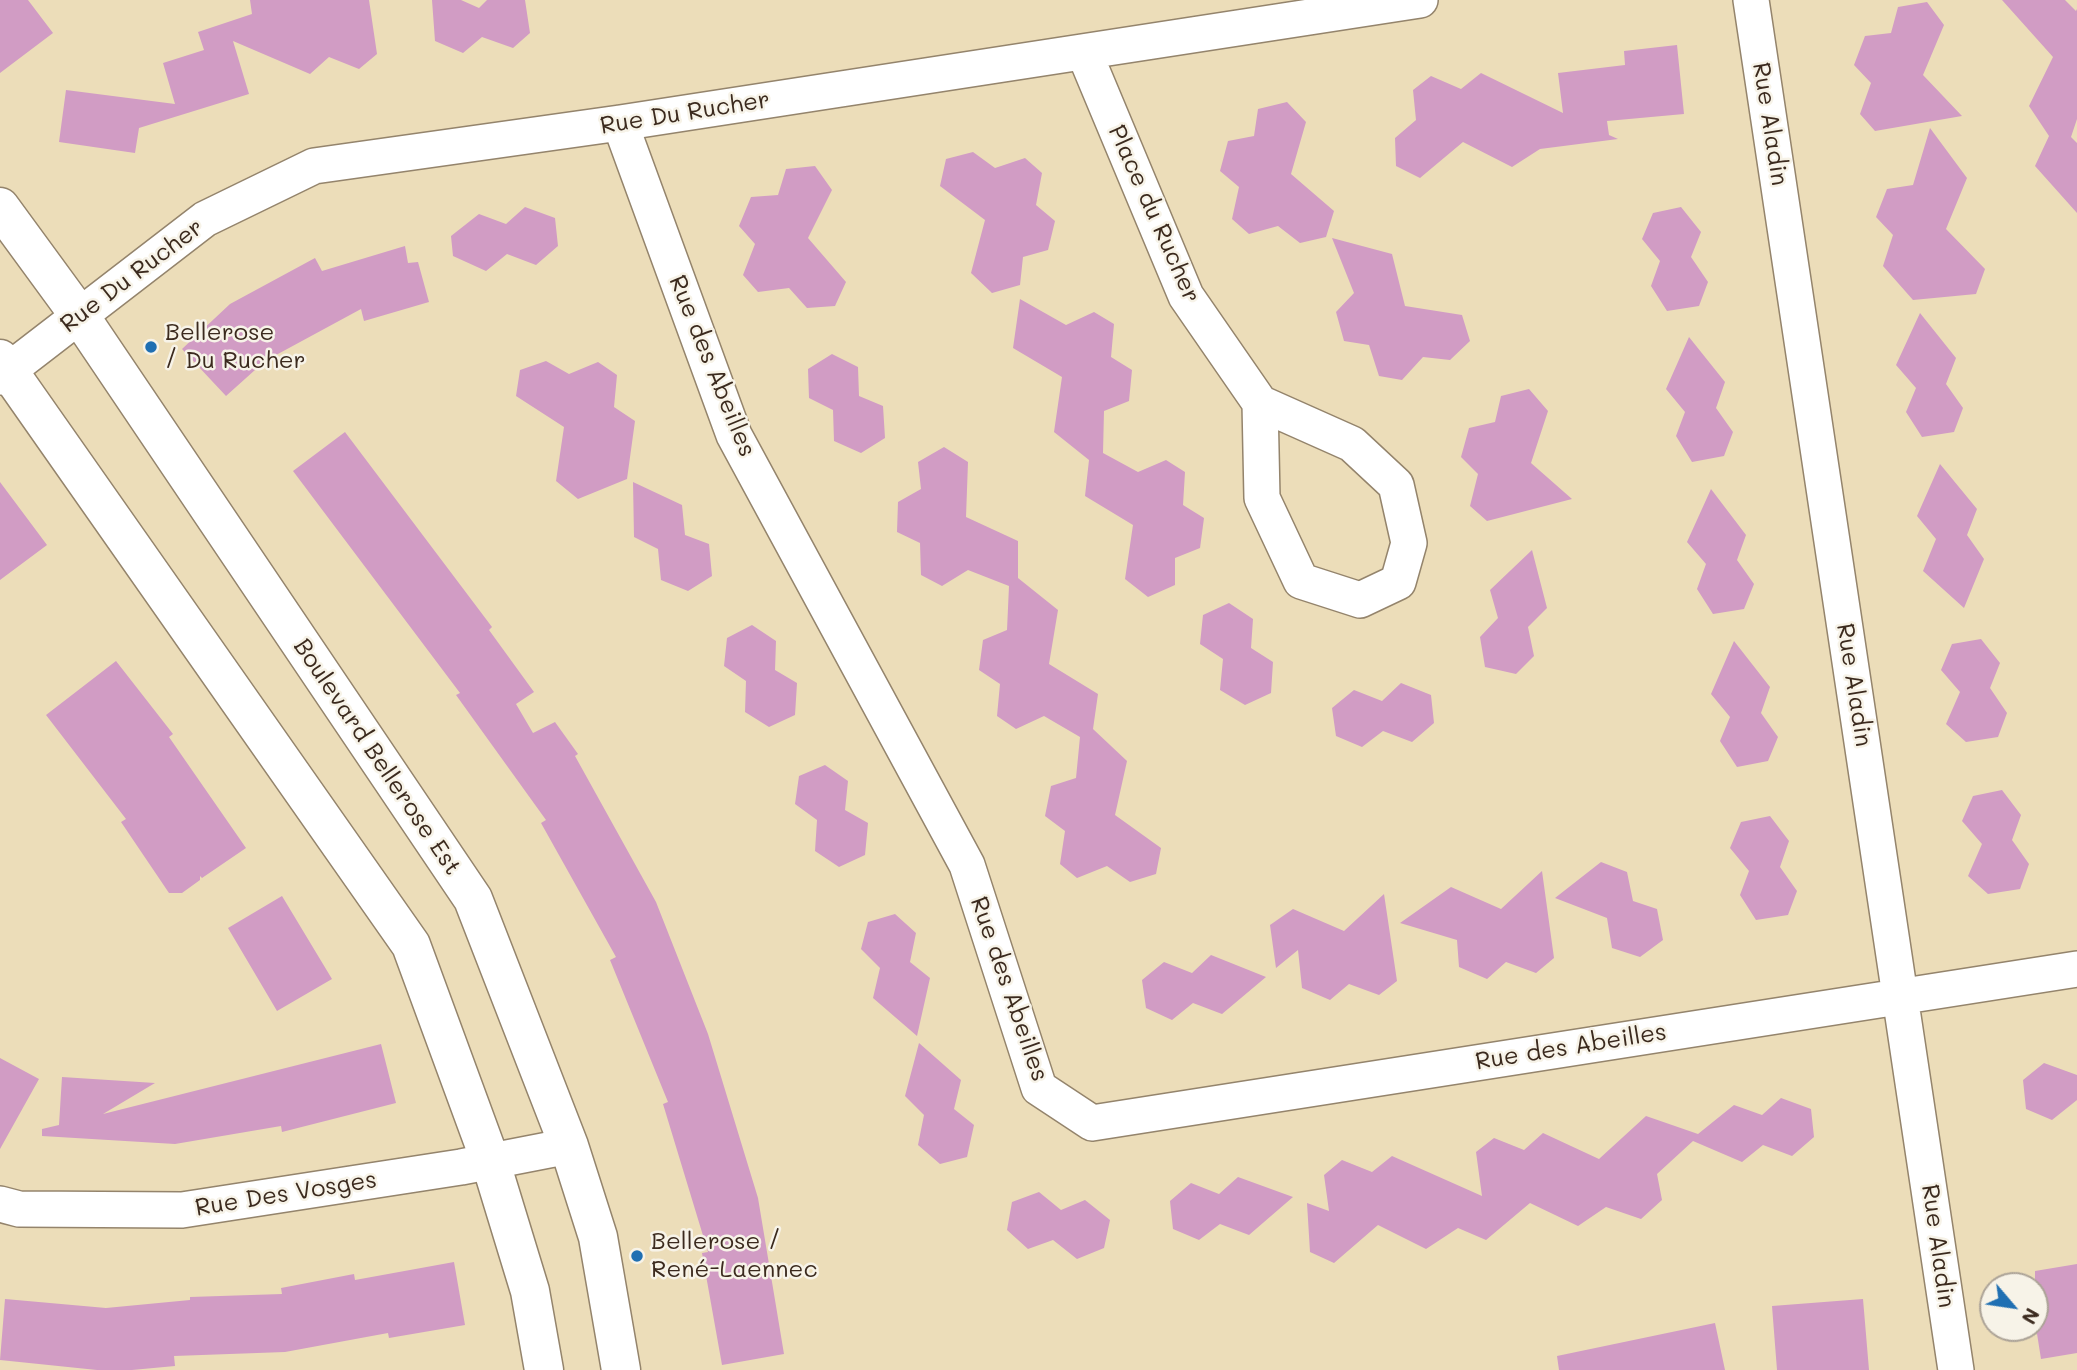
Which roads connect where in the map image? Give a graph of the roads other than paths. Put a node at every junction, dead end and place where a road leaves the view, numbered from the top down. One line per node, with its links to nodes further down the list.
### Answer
1 (1420, 0): 3 (street, Rue Du Rucher)
2 (1751, 0): 10 (street, Rue Aladin)
3 (1084, 52): 4 (street, Rue Du Rucher); 8 (street, Place du Rucher)
4 (620, 123): 6 (street, Rue Du Rucher); 10 (street, Rue des Abeilles)
5 (0, 208): 6 (street, Boulevard Bellerose Est)
6 (79, 316): 7 (street, Rue Du Rucher); 11 (street, Boulevard Bellerose Est)
7 (3, 369): 12 (street)
8 (1260, 403): 8 (street)
9 (2077, 969): 10 (street, Rue des Abeilles)
10 (1901, 994): 16 (street, Rue Aladin)
11 (569, 1146): 12 (street, Rue Des Vosges); 15 (street, Boulevard Bellerose Est)
12 (490, 1160): 13 (street, Rue Des Vosges); 14 (street)
13 (0, 1204)
14 (544, 1370)
15 (621, 1370)
16 (1956, 1370)

